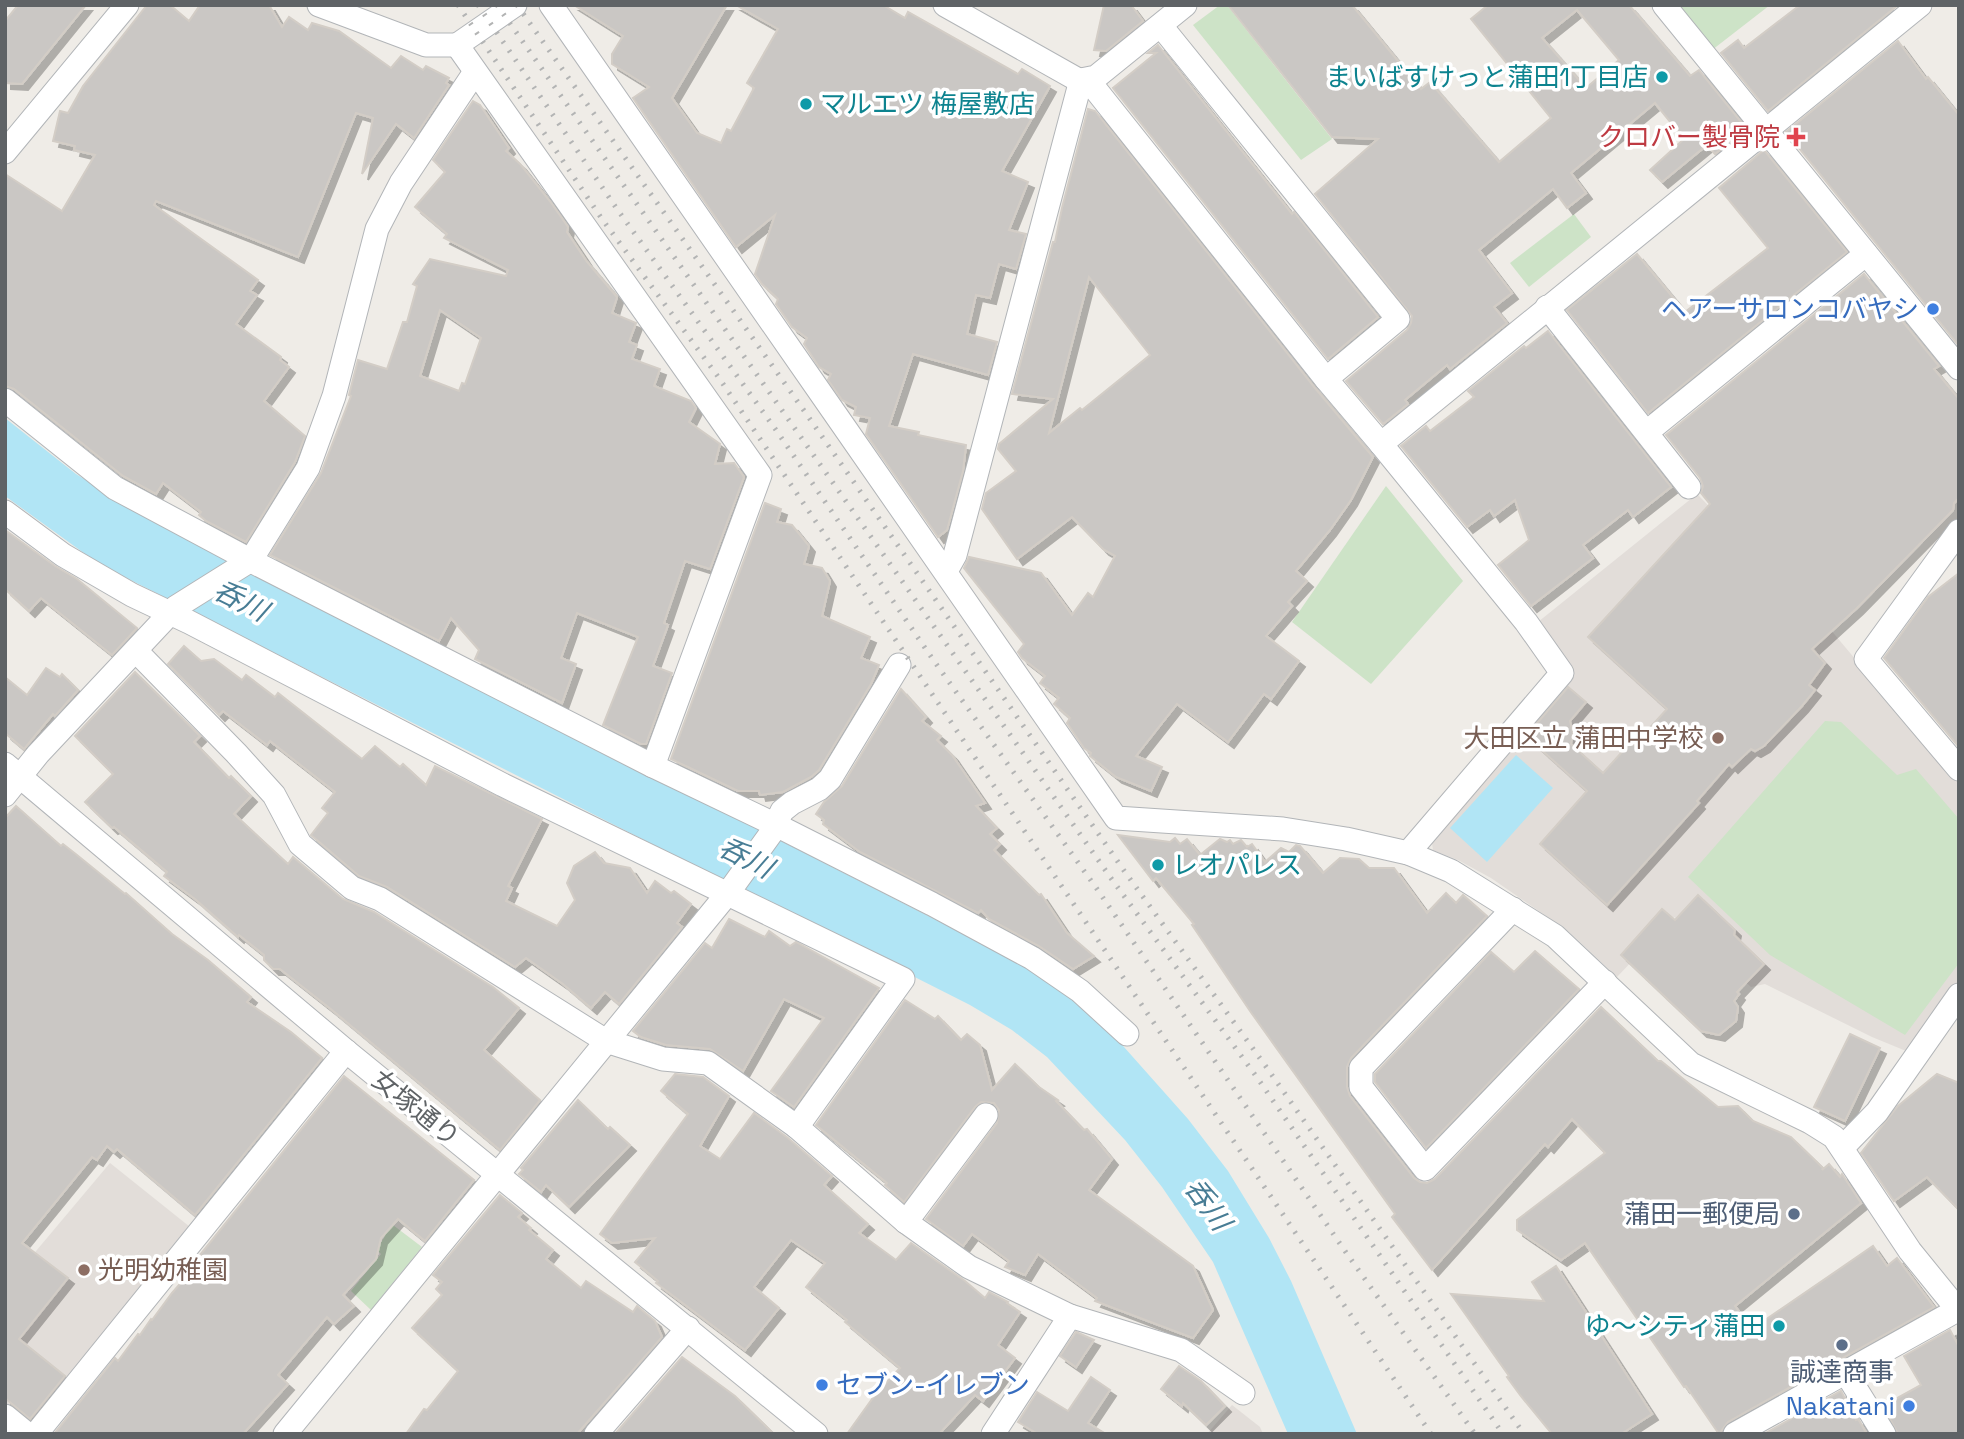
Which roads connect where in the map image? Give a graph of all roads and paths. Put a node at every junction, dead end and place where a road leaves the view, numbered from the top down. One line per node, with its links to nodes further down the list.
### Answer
1 (127, 5): 14 (street)
2 (320, 5): 10 (street)
3 (515, 5): 10 (street)
4 (551, 5): 26 (street)
5 (945, 5): 12 (street)
6 (1185, 5): 9 (street)
7 (1664, 5): 13 (street)
8 (1920, 5): 13 (street)
9 (1161, 26): 12 (street); 18 (street)
10 (457, 45): 11 (street)
11 (475, 72): 25 (street); 30 (street)
12 (1081, 80): 18 (street); 26 (street)
13 (1765, 131): 15 (street); 16 (street)
14 (10, 140)
15 (1866, 254): 17 (street); 20 (street)
16 (1546, 307): 20 (street); 21 (street)
17 (1959, 368)
18 (1326, 379): 21 (street)
19 (5, 400): 25 (street)
20 (1647, 432): 22 (street)
21 (1381, 444): 35 (street)
22 (1689, 487)
23 (5, 512): 27 (street)
24 (1959, 531): 31 (street)
25 (248, 562): 27 (street); 30 (street)
26 (946, 571): 35 (street)
27 (174, 610): 28 (street); 36 (street)
28 (136, 651): 32 (street); 41 (street)
29 (899, 665): 34 (street)
30 (653, 766): 34 (street)
31 (1959, 769)
32 (13, 770): 33 (street); 42 (street, 女塚通り)
33 (5, 795)
34 (774, 829): 36 (street); 40 (street)
35 (1408, 853): 37 (street)
36 (730, 890): 41 (street); 44 (street)
37 (1513, 909): 38 (street); 38 (street)
38 (1605, 982): 45 (street)
39 (1959, 995): 45 (street)
40 (1127, 1034)
41 (606, 1041): 44 (street); 46 (street)
42 (346, 1051): 46 (street, 女塚通り); 55 (street)
43 (986, 1115): 47 (street)
44 (797, 1127): 47 (street)
45 (1842, 1148): 48 (street)
46 (498, 1175): 50 (street, 女塚通り); 56 (street)
47 (906, 1222): 49 (street)
48 (1958, 1309): 51 (street)
49 (1070, 1316): 52 (street); 59 (street)
50 (688, 1328): 57 (street); 58 (street, 女塚通り)
51 (1846, 1373): 60 (street); 61 (street)
52 (1243, 1393)
53 (5, 1416): 54 (street)
54 (27, 1434)
55 (36, 1434)
56 (285, 1434)
57 (596, 1434)
58 (816, 1434)
59 (993, 1434)
60 (1735, 1434)
61 (1884, 1434)

